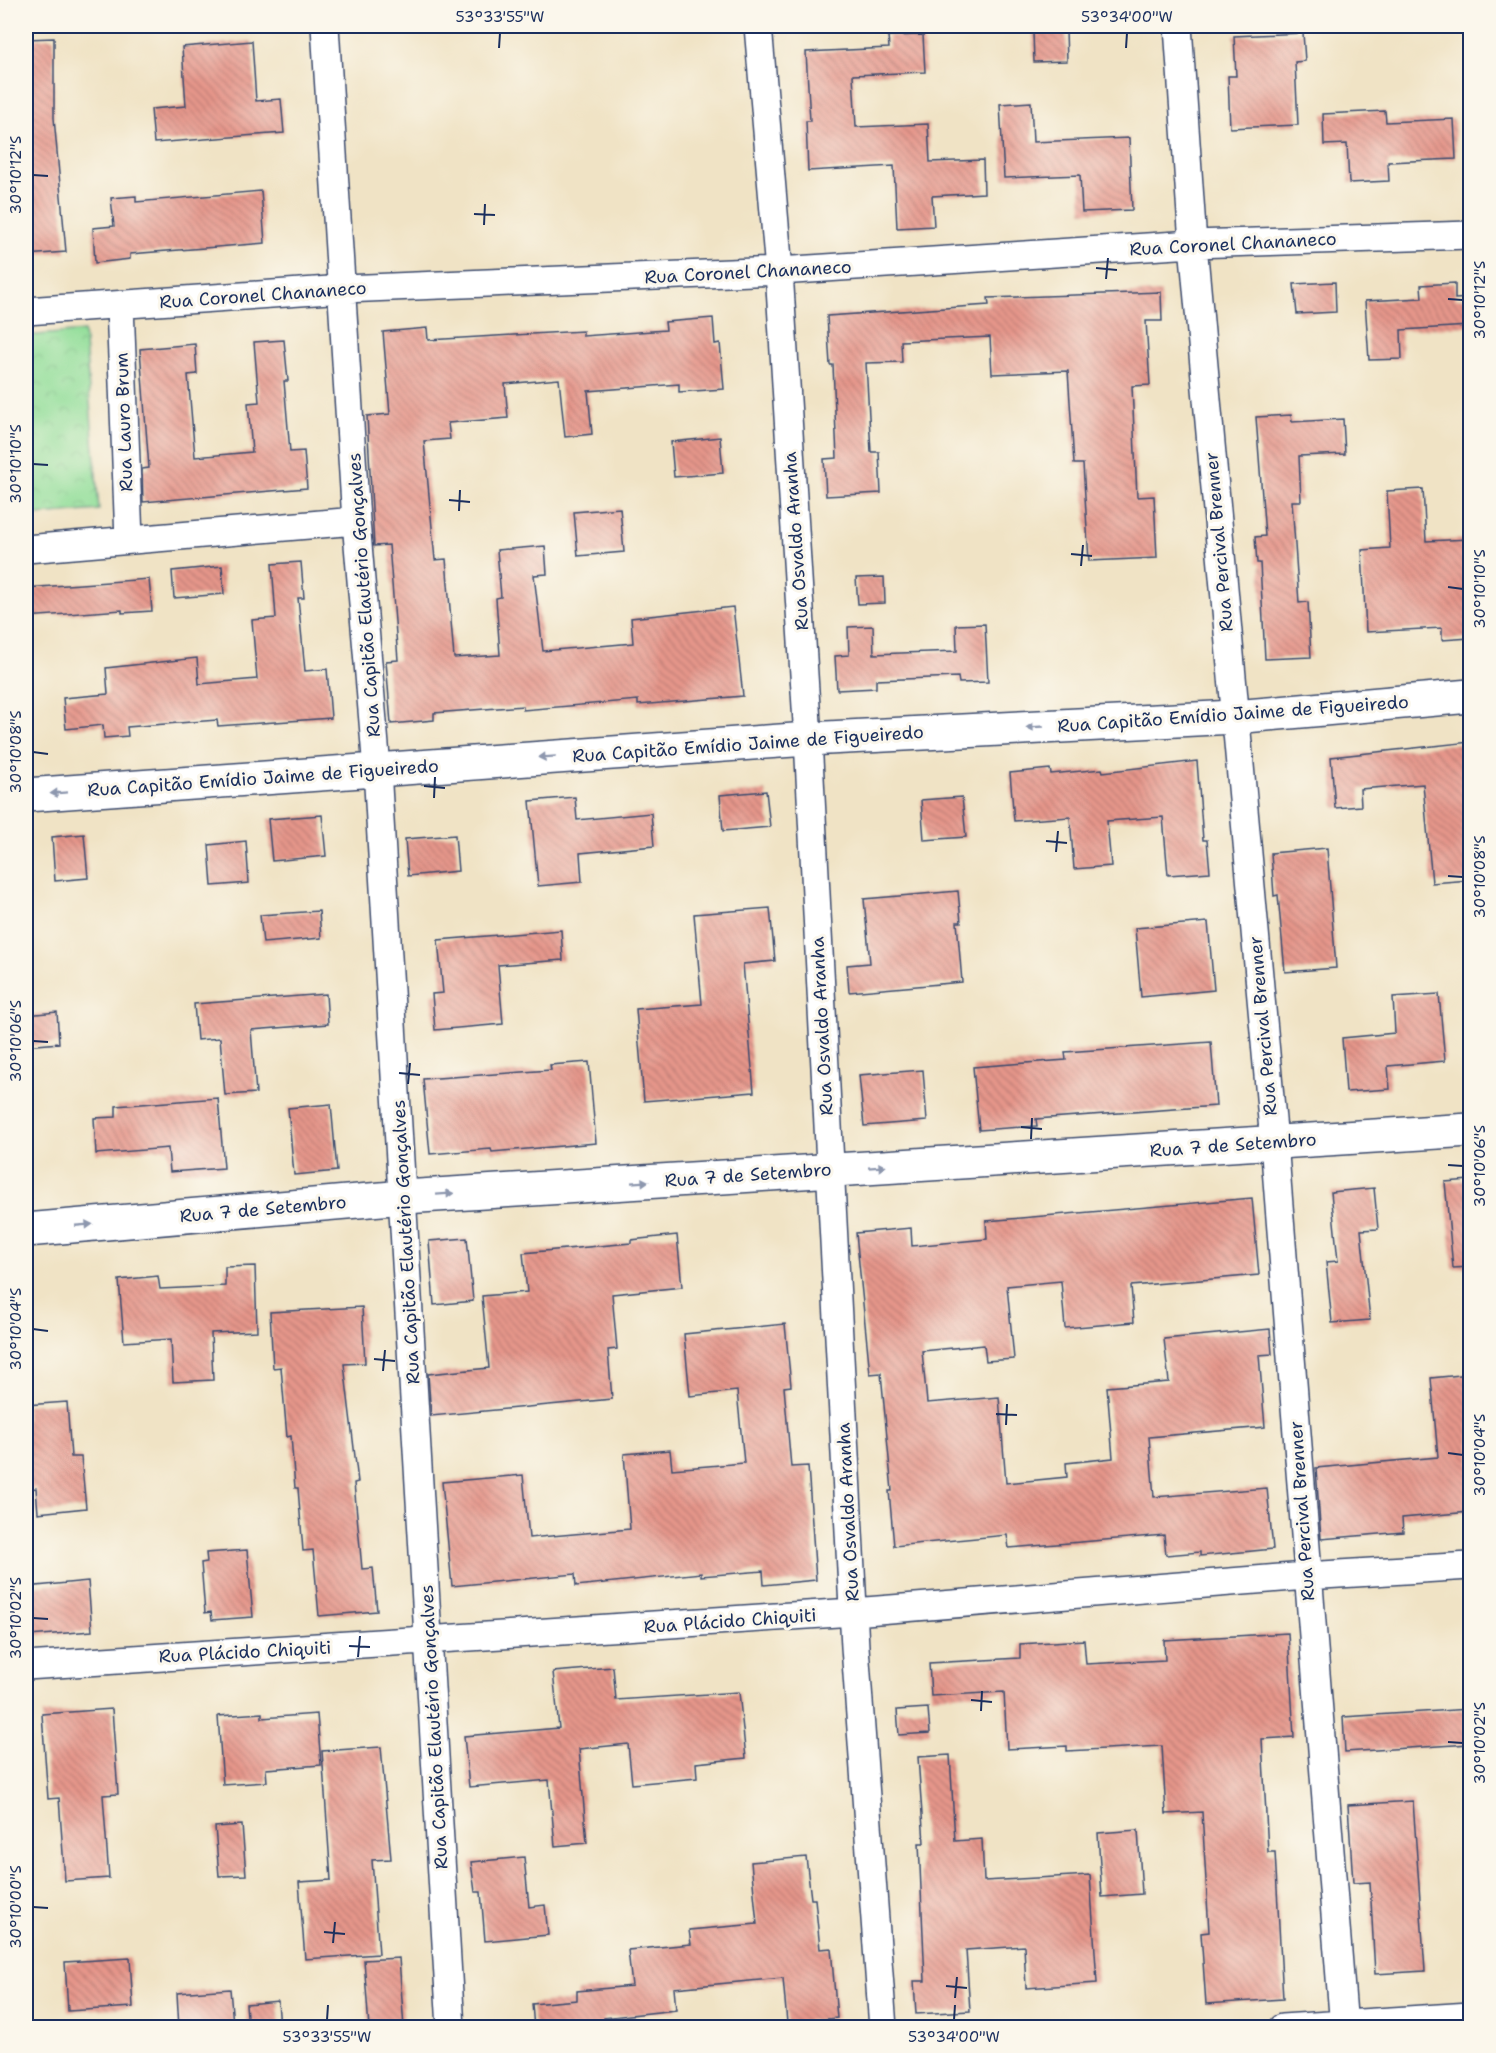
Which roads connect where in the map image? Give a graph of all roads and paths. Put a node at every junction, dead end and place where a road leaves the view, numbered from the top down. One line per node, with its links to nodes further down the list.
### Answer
1 (325, 26): 7 (street, Rua Capitão Elautério Gonçalves)
2 (758, 26): 6 (street, Rua Osvaldo Aranha)
3 (1178, 26): 5 (street, Rua Percival Brenner)
4 (1470, 235): 5 (street, Rua Coronel Chananeco)
5 (1193, 244): 6 (street, Rua Coronel Chananeco); 14 (street, Rua Percival Brenner)
6 (779, 272): 7 (street, Rua Coronel Chananeco); 15 (street, Rua Osvaldo Aranha)
7 (344, 289): 8 (street, Rua Coronel Chananeco); 10 (street, Rua Capitão Elautério Gonçalves)
8 (120, 305): 9 (street, Rua Coronel Chananeco); 11 (street, Rua Lauro Brum)
9 (26, 311)
10 (356, 521): 11 (street); 16 (street, Rua Capitão Elautério Gonçalves)
11 (129, 540): 12 (street)
12 (26, 549)
13 (1470, 696): 14 (main road, Rua Capitão Emídio Jaime de Figueiredo)
14 (1234, 717): 15 (main road, Rua Capitão Emídio Jaime de Figueiredo, one-way to 15); 19 (street, Rua Percival Brenner)
15 (808, 739): 16 (main road, Rua Capitão Emídio Jaime de Figueiredo, one-way to 16); 20 (street, Rua Osvaldo Aranha)
16 (377, 769): 17 (main road, Rua Capitão Emídio Jaime de Figueiredo, one-way to 17); 21 (street, Rua Capitão Elautério Gonçalves)
17 (26, 795)
18 (1470, 1130): 19 (main road, Rua 7 de Setembro)
19 (1274, 1142): 20 (main road, Rua 7 de Setembro, one-way to 19); 24 (street, Rua Percival Brenner)
20 (830, 1170): 21 (main road, Rua 7 de Setembro, one-way to 20); 25 (street, Rua Osvaldo Aranha)
21 (404, 1197): 22 (main road, Rua 7 de Setembro, one-way to 21); 26 (street, Rua Capitão Elautério Gonçalves)
22 (26, 1230)
23 (1470, 1566): 24 (street, Rua Plácido Chiquiti)
24 (1306, 1576): 25 (street, Rua Plácido Chiquiti); 29 (street, Rua Percival Brenner)
25 (853, 1612): 26 (street, Rua Plácido Chiquiti); 31 (street, Rua Osvaldo Aranha)
26 (429, 1641): 27 (street, Rua Plácido Chiquiti); 30 (street, Rua Capitão Elautério Gonçalves)
27 (26, 1666)
28 (1470, 2016): 29 (street)
29 (1344, 2025): 32 (street)
30 (451, 2028)
31 (883, 2028)
32 (1282, 2028)

